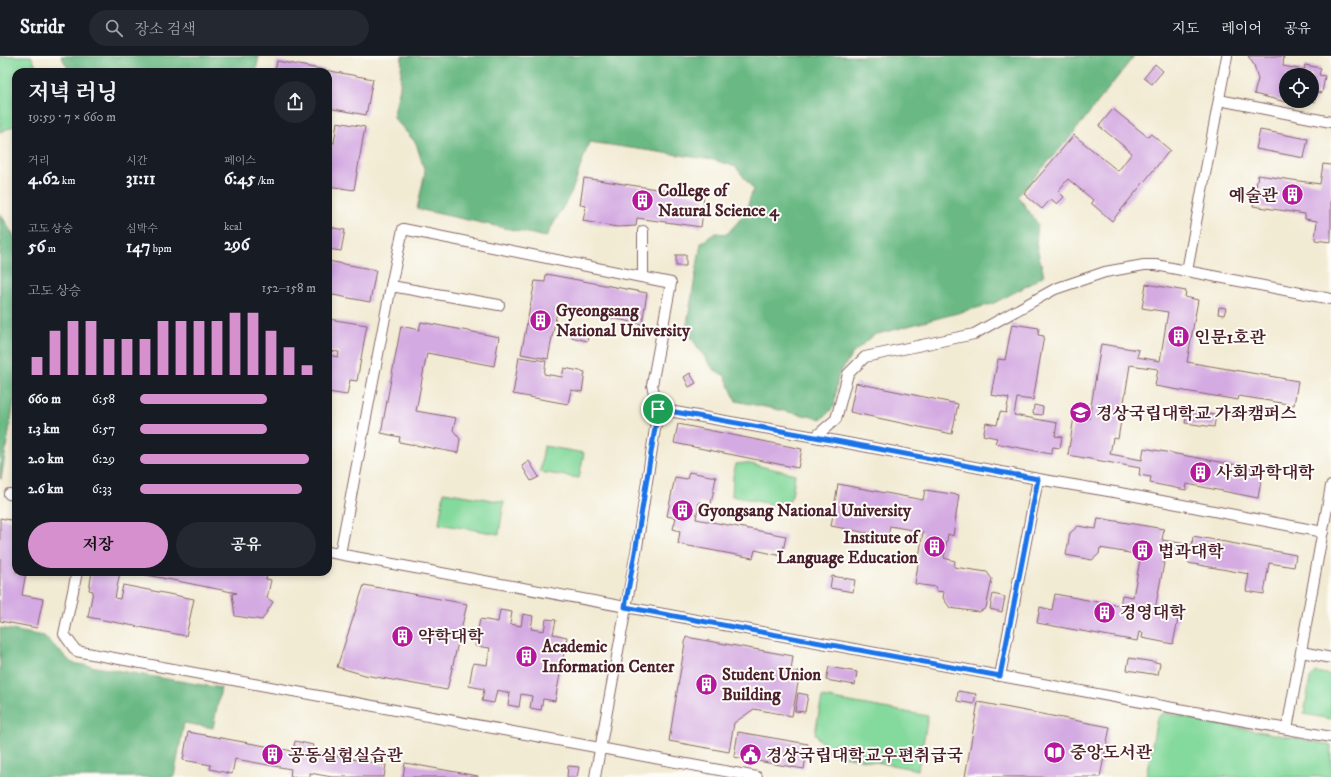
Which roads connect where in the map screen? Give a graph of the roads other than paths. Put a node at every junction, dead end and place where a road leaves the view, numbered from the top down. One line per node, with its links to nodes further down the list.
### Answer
1 (1227, 56): 2 (street)
2 (1219, 100): 3 (street); 5 (street)
3 (1331, 122)
4 (643, 231): 6 (street)
5 (1187, 271): 8 (street); 11 (street)
6 (643, 277): 7 (street); 10 (street)
7 (391, 286): 9 (street); 16 (street)
8 (1331, 300)
9 (499, 305)
10 (658, 409): 11 (street); 18 (street)
11 (815, 437): 12 (street)
12 (1038, 479): 14 (street); 21 (street)
13 (1331, 486): 14 (street)
14 (1323, 532): 19 (street)
15 (332, 553): 16 (street)
16 (340, 554): 18 (street)
17 (75, 576): 24 (street)
18 (625, 607): 21 (street); 24 (street)
19 (1302, 652): 20 (street); 22 (street)
20 (1331, 658)
21 (1000, 676): 22 (street)
22 (1287, 729): 23 (street)
23 (1331, 737)
24 (600, 749): 25 (street); 26 (street)
25 (595, 777)
26 (757, 777)

